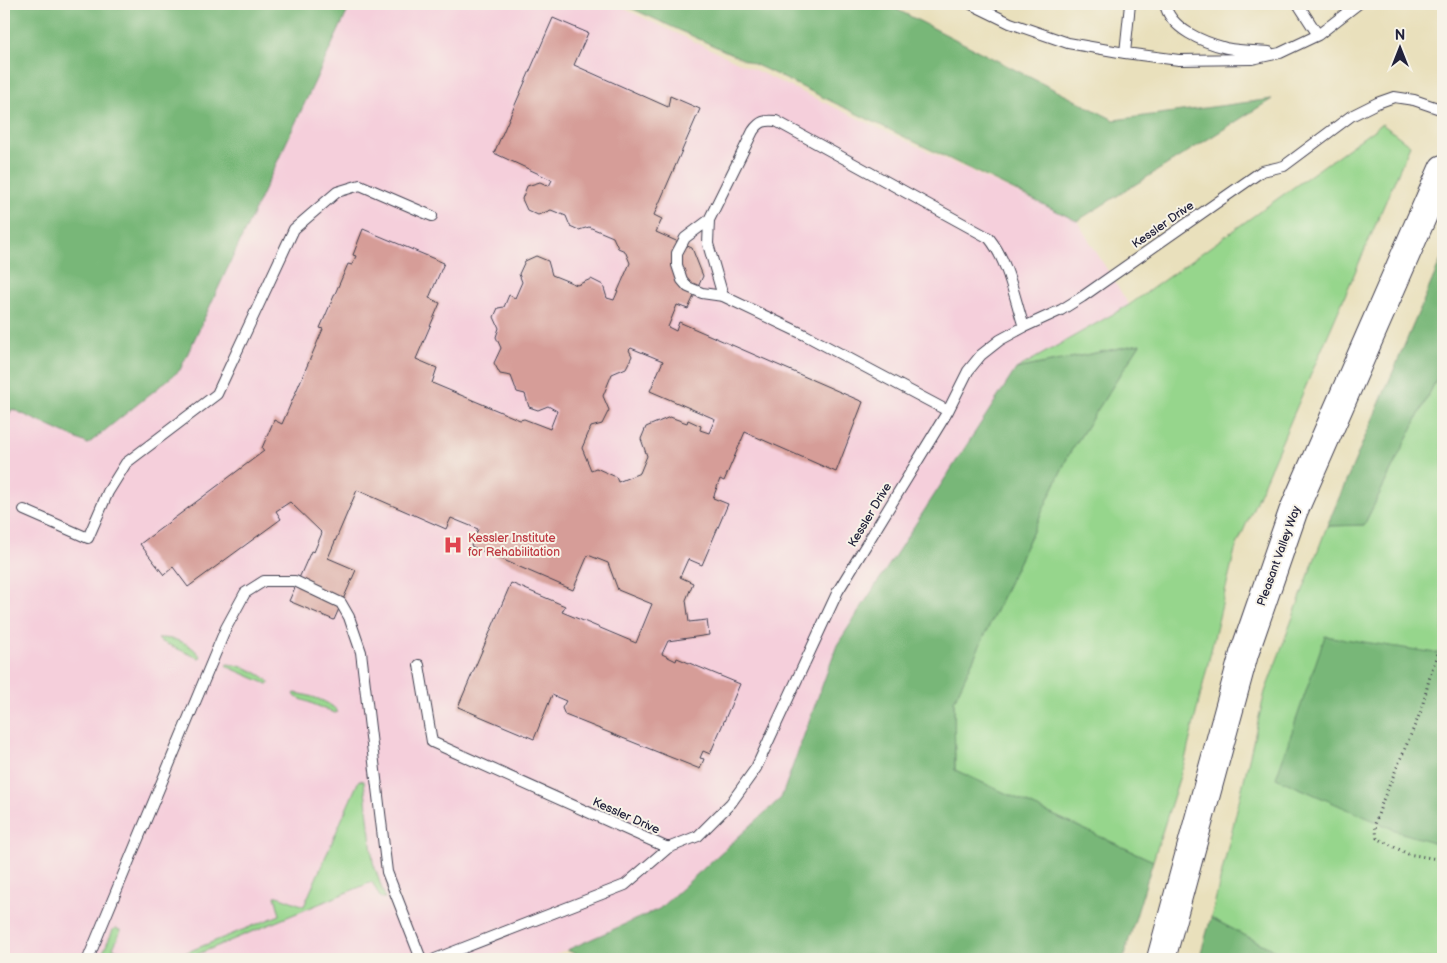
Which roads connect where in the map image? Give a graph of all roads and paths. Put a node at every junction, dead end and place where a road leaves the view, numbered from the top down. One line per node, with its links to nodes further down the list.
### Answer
1 (971, 4): 7 (lane)
2 (1130, 4): 7 (lane)
3 (1165, 4): 8 (lane)
4 (1298, 4): 6 (lane)
5 (1358, 4): 6 (lane)
6 (1318, 35): 8 (lane)
7 (1125, 53): 8 (lane)
8 (1280, 53)
9 (1443, 110): 14 (lane, Kessler Drive)
10 (1443, 169): 24 (main road, Pleasant Valley Way)
11 (432, 216): 16 (lane)
12 (708, 220): 13 (lane); 13 (lane); 14 (lane)
13 (723, 296): 15 (lane)
14 (1024, 327): 15 (lane, Kessler Drive)
15 (948, 411): 19 (lane, Kessler Drive)
16 (24, 510)
17 (1443, 640): 20 (path)
18 (419, 665): 19 (lane, Kessler Drive)
19 (668, 848): 23 (lane)
20 (1443, 860)
21 (88, 959): 22 (lane)
22 (421, 959)
23 (435, 959)
24 (1161, 959)

